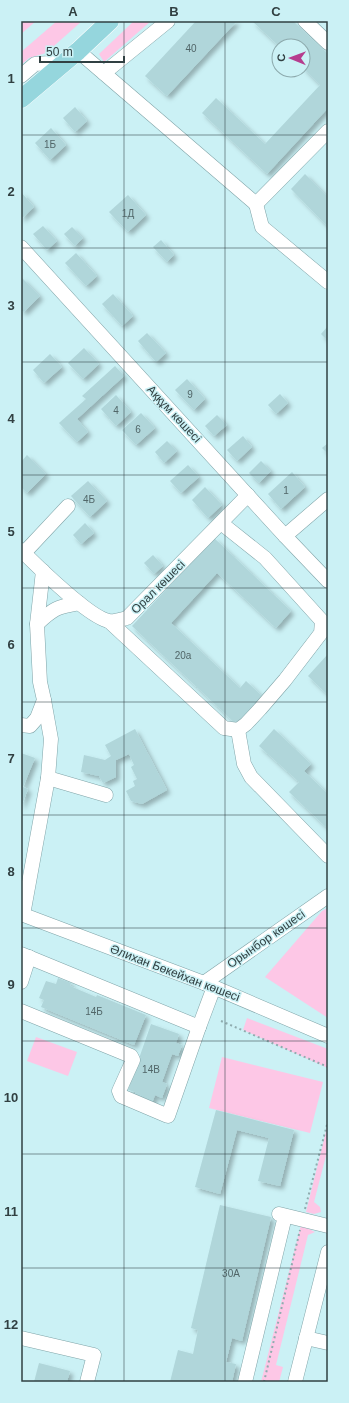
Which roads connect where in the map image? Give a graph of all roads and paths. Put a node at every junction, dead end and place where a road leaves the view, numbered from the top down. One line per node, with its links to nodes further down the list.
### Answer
1 (110, 21): 5 (main road)
2 (168, 21): 6 (street)
3 (305, 21): 4 (street)
4 (328, 43)
5 (72, 56): 6 (street); 7 (street); 8 (main road)
6 (104, 73): 10 (street)
7 (21, 76)
8 (21, 99)
9 (328, 131): 10 (street)
10 (256, 204): 12 (street)
11 (21, 247): 13 (street, Аққұм көшесі)
12 (328, 282)
13 (248, 495): 16 (street, Орал көшесі); 17 (street, Аққұм көшесі)
14 (328, 499): 17 (street)
15 (68, 506): 18 (street)
16 (221, 523): 22 (street, Орал көшесі); 24 (street)
17 (285, 536): 20 (street, Аққұм көшесі)
18 (23, 552): 19 (street)
19 (43, 571): 21 (street); 23 (street)
20 (328, 581)
21 (79, 603): 22 (street); 23 (street)
22 (110, 622): 27 (street)
23 (37, 624): 25 (street)
24 (325, 624): 27 (street)
25 (44, 700): 26 (street); 28 (street)
26 (21, 726)
27 (238, 730): 30 (street)
28 (48, 778): 29 (street); 32 (street)
29 (106, 795)
30 (328, 856)
31 (328, 896): 35 (street, Орынбор көшесі)
32 (22, 914): 35 (street, Әлихан Бөкейхан көшесі)
33 (25, 955): 34 (street); 38 (street)
34 (21, 982)
35 (209, 985): 38 (street); 39 (street, Әлихан Бөкейхан көшесі)
36 (21, 1011): 38 (street)
37 (221, 1021): 40 (path)
38 (199, 1026)
39 (328, 1036)
40 (328, 1067)
41 (328, 1121): 42 (path)
42 (302, 1220): 43 (street); 49 (street); 50 (path)
43 (328, 1226)
44 (328, 1252): 46 (street)
45 (21, 1338): 48 (street)
46 (306, 1338): 47 (street); 51 (street)
47 (328, 1343)
48 (87, 1382)
49 (245, 1382)
50 (264, 1382)
51 (295, 1382)

